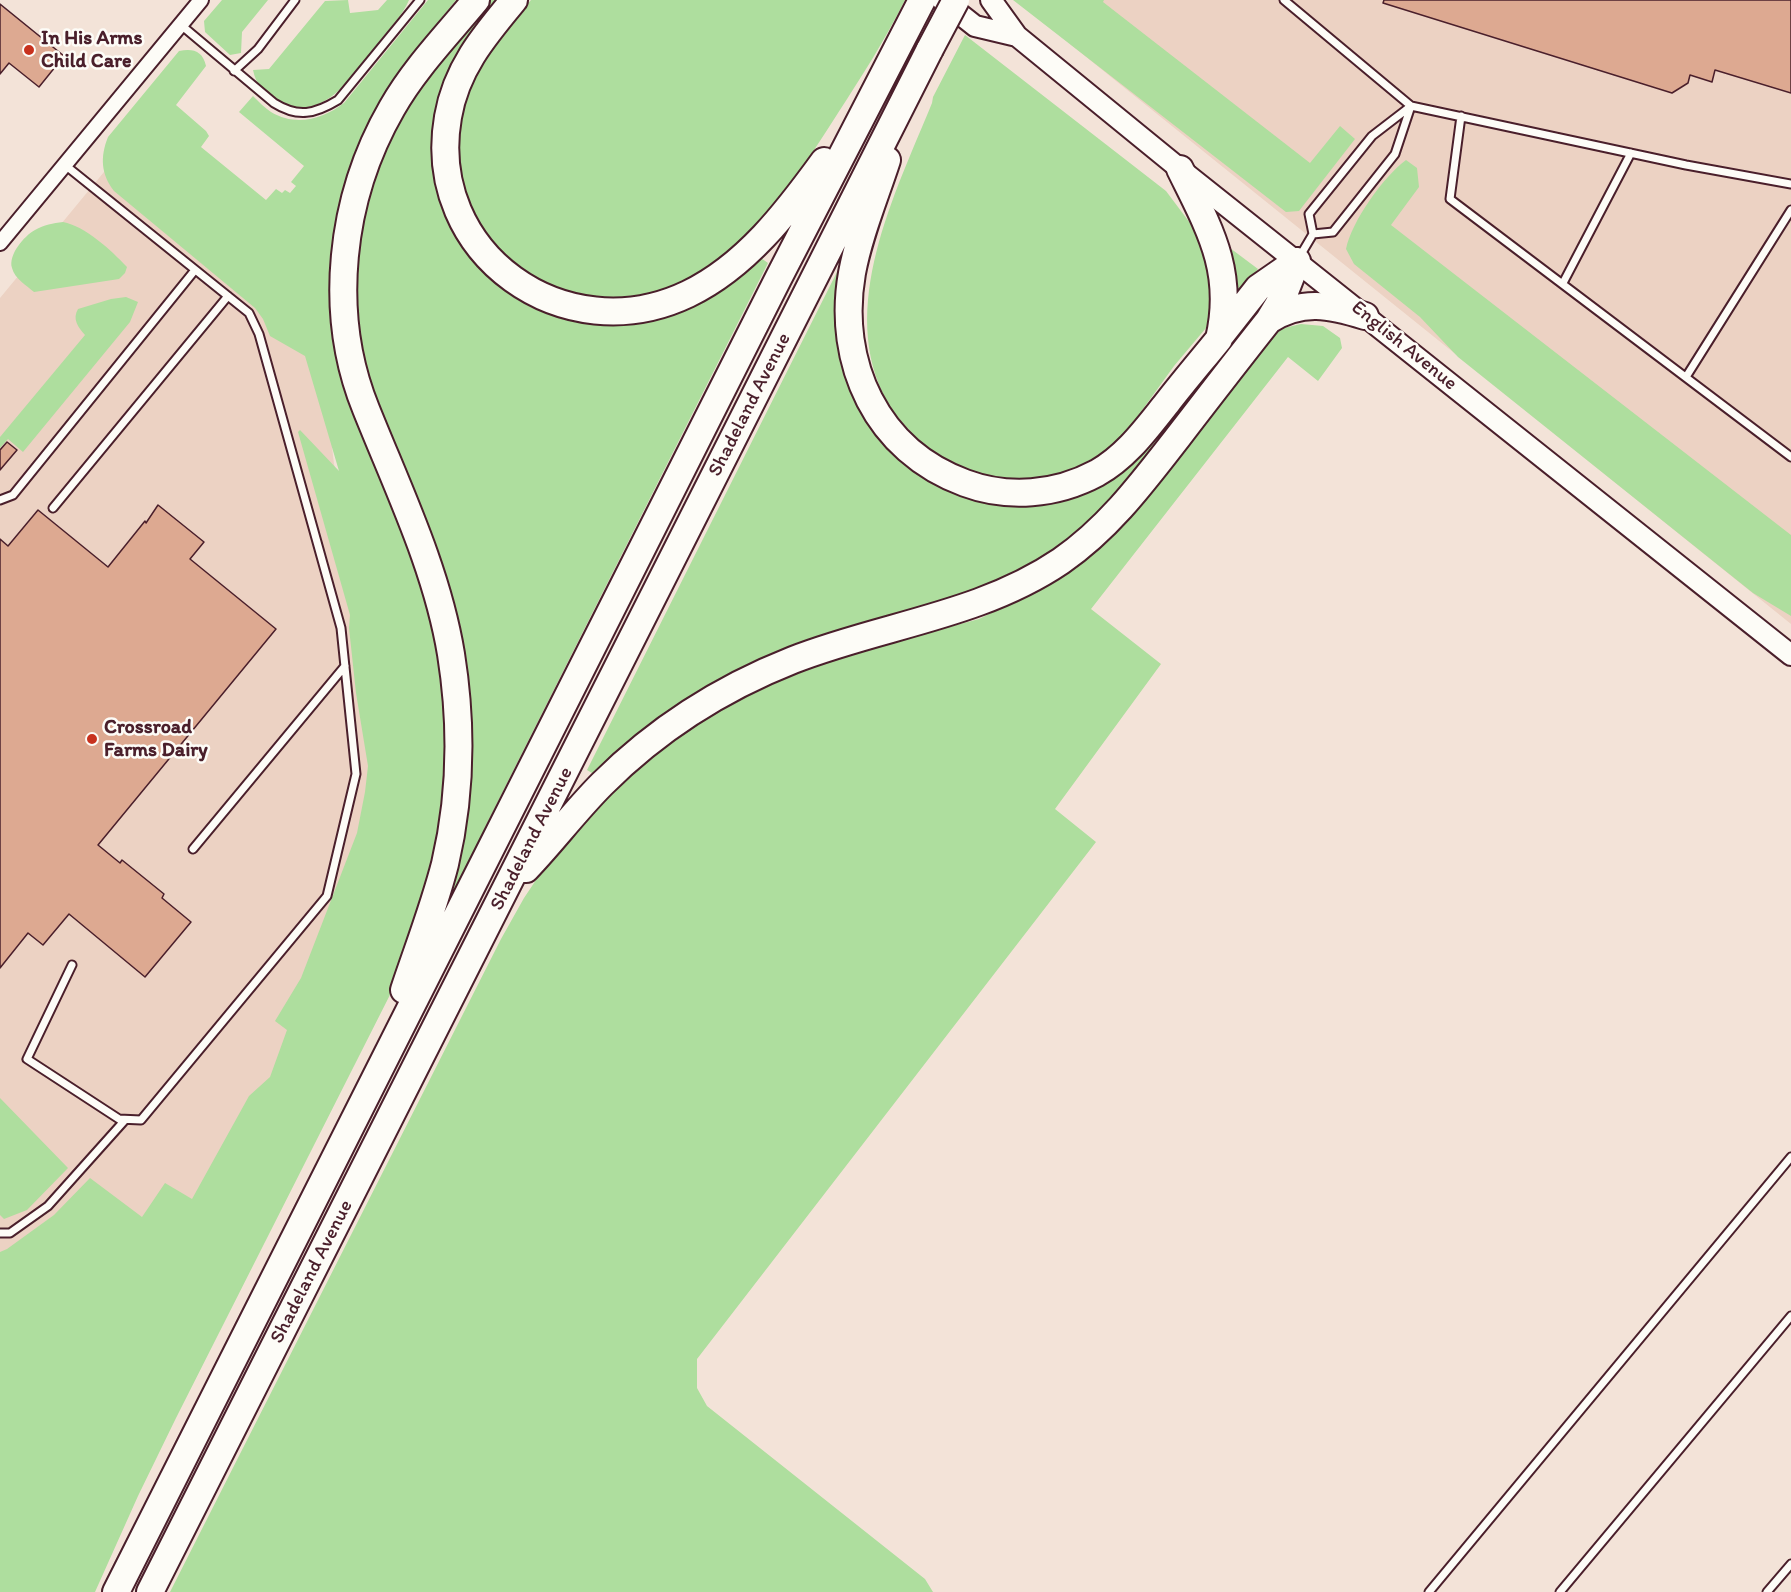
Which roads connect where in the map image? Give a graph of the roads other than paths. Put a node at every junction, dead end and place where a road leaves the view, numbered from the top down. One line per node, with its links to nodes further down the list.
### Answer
1 (201, 0): 11 (street)
2 (295, 0): 13 (lane)
3 (420, 0): 13 (lane)
4 (476, 0): 41 (highway)
5 (514, 0): 15 (highway)
6 (922, 0): 15 (highway)
7 (942, 0): 12 (street, English Avenue)
8 (956, 0): 14 (highway, bridge)
9 (991, 0): 12 (street, English Avenue)
10 (1284, 0): 16 (lane)
11 (180, 25): 13 (lane); 19 (street)
12 (1017, 36): 20 (street, English Avenue)
13 (234, 71)
14 (911, 84): 31 (highway); 39 (highway, Shadeland Avenue)
15 (875, 91): 41 (highway, Shadeland Avenue)
16 (1411, 106): 17 (lane); 23 (lane); 23 (lane)
17 (1461, 116): 18 (lane); 27 (lane)
18 (1631, 153): 21 (lane); 27 (lane)
19 (65, 165): 24 (street); 26 (lane)
20 (1180, 169): 25 (street, English Avenue); 31 (highway)
21 (1791, 184)
22 (1791, 210): 32 (lane)
23 (1313, 234): 25 (lane)
24 (0, 243)
25 (1297, 261): 29 (street, English Avenue); 30 (highway); 31 (highway)
26 (195, 270): 28 (lane); 34 (lane)
27 (1563, 284): 32 (lane)
28 (228, 296): 35 (lane); 37 (lane)
29 (1365, 316): 30 (highway); 36 (street, English Avenue)
30 (1269, 320): 39 (highway)
31 (1219, 339)
32 (1686, 377): 33 (lane)
33 (1791, 457)
34 (0, 500)
35 (53, 508)
36 (1791, 655)
37 (345, 666): 38 (lane); 42 (lane)
38 (193, 849)
39 (507, 889): 48 (highway, Shadeland Avenue)
40 (72, 965): 42 (lane)
41 (376, 1073): 47 (highway, Shadeland Avenue)
42 (125, 1120): 44 (lane)
43 (1791, 1157): 49 (lane)
44 (0, 1233)
45 (1791, 1317): 50 (lane)
46 (1791, 1564): 51 (lane)
47 (116, 1592)
48 (150, 1592)
49 (1429, 1592)
50 (1560, 1592)
51 (1767, 1592)

